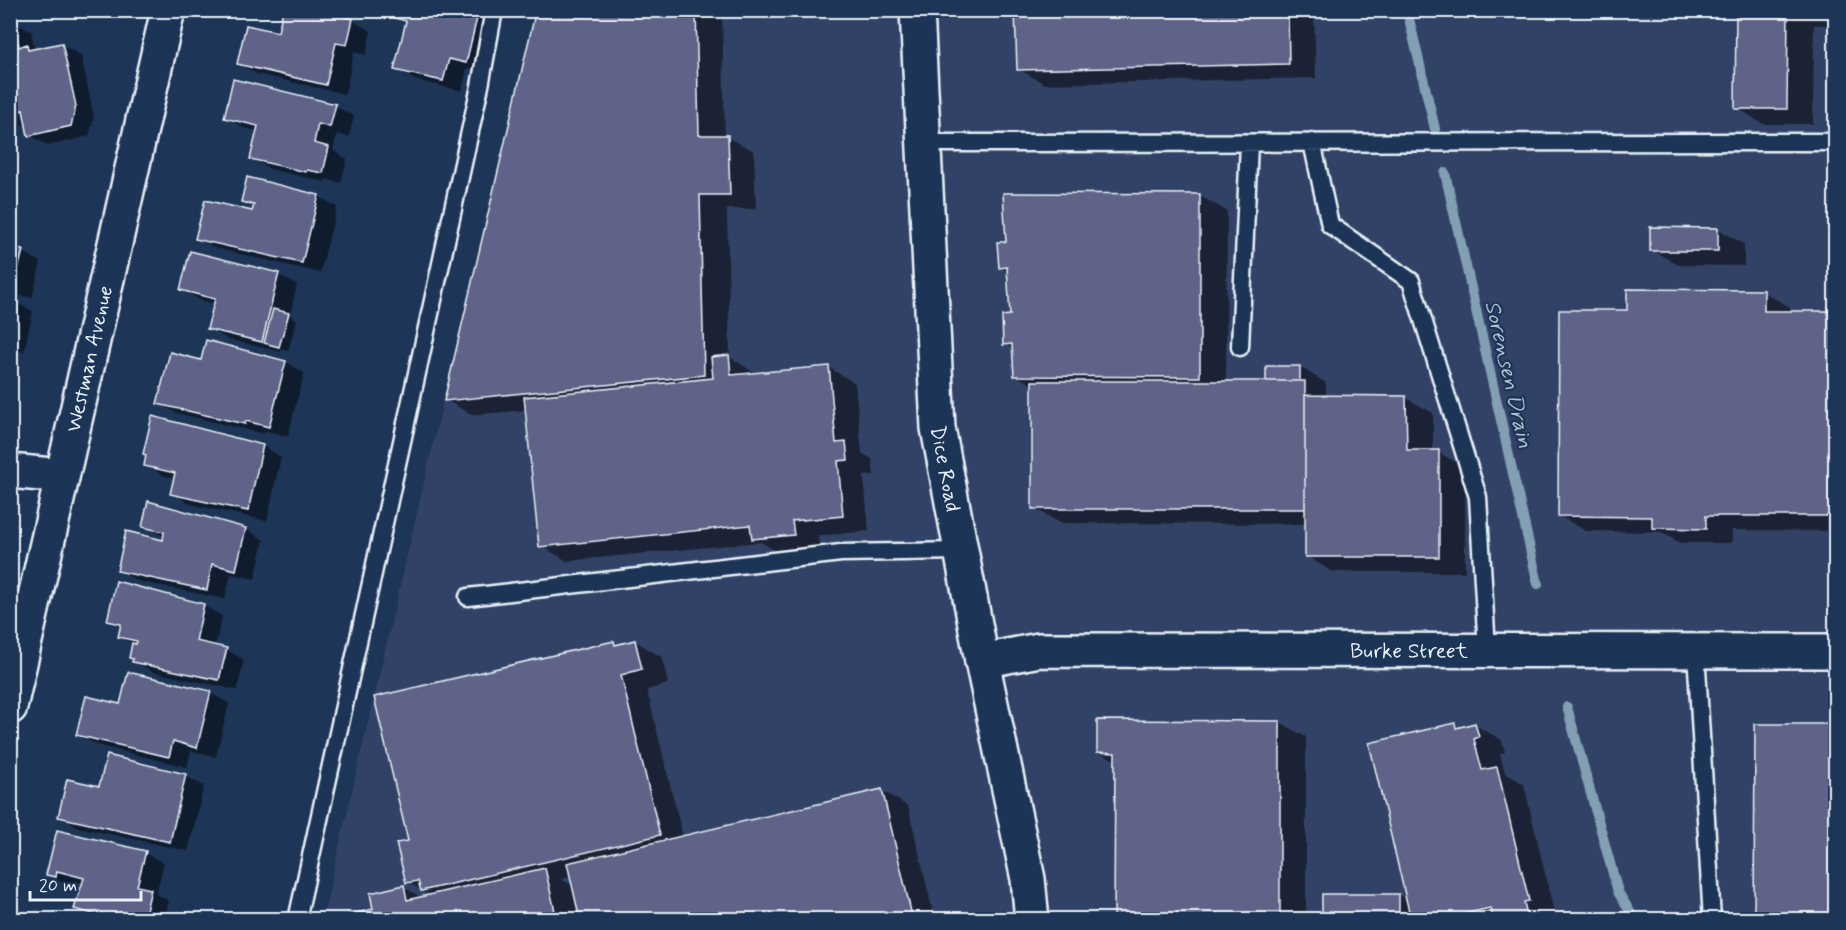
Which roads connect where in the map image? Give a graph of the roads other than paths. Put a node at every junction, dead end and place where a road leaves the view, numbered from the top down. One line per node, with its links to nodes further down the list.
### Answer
1 (168, 10): 10 (street, Westman Avenue)
2 (494, 10): 18 (lane)
3 (916, 10): 7 (street, Dice Road)
4 (1249, 142): 5 (lane); 7 (lane); 8 (lane)
5 (1312, 142): 6 (lane); 13 (lane)
6 (1836, 142)
7 (922, 143): 11 (street, Dice Road)
8 (1240, 347)
9 (10, 471): 10 (street)
10 (62, 476): 17 (street, Westman Avenue)
11 (961, 552): 12 (lane); 16 (street, Dice Road)
12 (468, 597)
13 (1487, 650): 14 (street, Burke Street); 16 (street, Burke Street)
14 (1696, 651): 15 (street, Burke Street); 20 (lane)
15 (1836, 651)
16 (982, 661): 19 (street, Dice Road)
17 (10, 707)
18 (297, 920)
19 (1032, 920)
20 (1712, 920)

